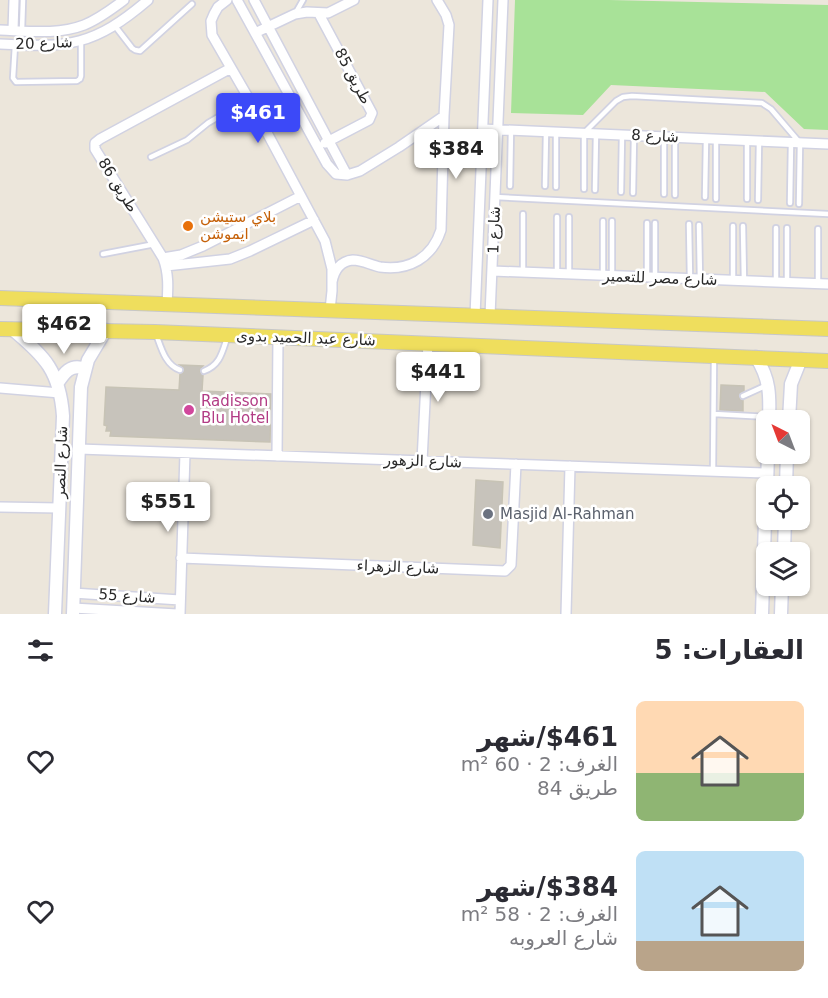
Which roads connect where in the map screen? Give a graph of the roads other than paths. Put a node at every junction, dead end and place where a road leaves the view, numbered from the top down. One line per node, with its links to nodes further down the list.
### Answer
1 (14, 0): 19 (street)
2 (23, 0): 19 (lane)
3 (124, 0): 19 (street, شارع 20)
4 (227, 0): 24 (street)
5 (237, 0): 20 (street)
6 (254, 0): 17 (street)
7 (303, 0): 14 (lane)
8 (354, 0): 15 (street)
9 (437, 0): 26 (street)
10 (488, 0): 27 (street, شارع 1)
11 (503, 0): 28 (street, شارع 1)
12 (146, 1): 16 (street, شارع 20)
13 (192, 4): 16 (lane)
14 (295, 14): 15 (street); 17 (street)
15 (319, 14): 41 (street, طريق 85)
16 (115, 26): 21 (street, شارع 20)
17 (268, 27): 20 (street); 41 (street)
18 (0, 30): 19 (street, شارع 20)
19 (17, 30)
20 (255, 33): 45 (street)
21 (81, 42): 23 (street, شارع 20); 23 (lane)
22 (0, 45): 23 (street, شارع 20)
23 (15, 45)
24 (231, 68): 25 (street); 81 (street, طريق 86)
25 (249, 99): 46 (lane); 57 (street)
26 (444, 116): 47 (street); 92 (street)
27 (483, 129): 28 (street, شارع 8); 100 (street, شارع 1)
28 (498, 129): 29 (street, شارع 8); 58 (street, شارع 1)
29 (511, 129): 30 (street, شارع 8); 48 (lane)
30 (546, 131): 31 (street, شارع 8); 49 (lane)
31 (556, 132): 32 (street, شارع 8); 50 (lane)
32 (584, 133): 33 (street, شارع 8); 43 (lane); 51 (lane)
33 (596, 133): 34 (street, شارع 8); 52 (lane)
34 (621, 135): 35 (street, شارع 8); 53 (lane)
35 (634, 135): 36 (street, شارع 8); 54 (lane)
36 (664, 136): 37 (street, شارع 8); 55 (lane)
37 (675, 137): 38 (street, شارع 8); 56 (lane)
38 (706, 138): 39 (street, شارع 8); 59 (lane)
39 (716, 139): 40 (street, شارع 8); 60 (lane)
40 (747, 140): 42 (street, شارع 8); 61 (lane)
41 (329, 141): 45 (street, طريق 85); 47 (street)
42 (759, 141): 43 (street, شارع 8); 62 (lane)
43 (795, 142): 44 (street, شارع 8); 63 (lane); 64 (lane)
44 (828, 144)
45 (318, 147): 47 (street)
46 (151, 158)
47 (347, 175)
48 (510, 186)
49 (545, 186)
50 (556, 187)
51 (584, 189)
52 (595, 190)
53 (621, 192)
54 (633, 193)
55 (664, 194)
56 (675, 195)
57 (301, 196): 69 (street); 83 (street)
58 (495, 197): 66 (lane); 84 (street, شارع 1)
59 (705, 197)
60 (716, 199)
61 (747, 199)
62 (758, 200)
63 (790, 203)
64 (799, 204)
65 (524, 214): 85 (lane)
66 (828, 214)
67 (557, 217): 86 (lane)
68 (569, 217): 87 (lane)
69 (314, 220): 83 (street); 92 (street)
70 (603, 221): 88 (lane)
71 (612, 221): 88 (lane)
72 (647, 223): 89 (lane)
73 (655, 223): 89 (lane)
74 (689, 224): 90 (lane)
75 (699, 225): 90 (lane)
76 (733, 226): 91 (lane)
77 (743, 226): 93 (lane)
78 (776, 228): 94 (lane)
79 (787, 228): 95 (lane)
80 (818, 229): 96 (lane)
81 (155, 243): 82 (lane); 83 (street, طريق 86)
82 (103, 254)
83 (165, 262): 98 (street, طريق 86)
84 (493, 271): 85 (street, شارع مصر للتعمير); 101 (street, شارع 1)
85 (523, 272): 86 (street, شارع مصر للتعمير)
86 (557, 274): 87 (street, شارع مصر للتعمير)
87 (569, 274): 88 (street, شارع مصر للتعمير)
88 (608, 276): 89 (street, شارع مصر للتعمير)
89 (651, 278): 90 (street, شارع مصر للتعمير)
90 (695, 280): 91 (street, شارع مصر للتعمير)
91 (733, 281): 93 (street, شارع مصر للتعمير)
92 (332, 282): 99 (street)
93 (744, 282): 94 (street, شارع مصر للتعمير)
94 (776, 283): 95 (street, شارع مصر للتعمير)
95 (787, 283): 96 (street, شارع مصر للتعمير)
96 (823, 284)
97 (0, 298): 98 (main road, شارع عبد الحميد بدوى)
98 (167, 304): 99 (main road, شارع عبد الحميد بدوى)
99 (330, 310): 100 (main road, شارع عبد الحميد بدوى)
100 (475, 316): 101 (main road, شارع عبد الحميد بدوى)
101 (490, 316): 103 (main road, شارع عبد الحميد بدوى)
102 (6, 329): 104 (main road, شارع عبد الحميد بدوى); 119 (street, شارع النصر)
103 (828, 329)
104 (106, 330): 105 (main road, شارع عبد الحميد بدوى); 113 (street, شارع النصر)
105 (155, 332): 106 (main road, شارع عبد الحميد بدوى); 114 (lane)
106 (228, 335): 107 (main road, شارع عبد الحميد بدوى); 115 (lane)
107 (278, 337): 108 (main road, شارع عبد الحميد بدوى); 129 (street)
108 (428, 343): 109 (main road, شارع عبد الحميد بدوى); 130 (street)
109 (714, 356): 110 (main road, شارع عبد الحميد بدوى); 121 (lane)
110 (756, 357): 111 (main road, شارع عبد الحميد بدوى); 117 (street)
111 (801, 359): 112 (main road, شارع عبد الحميد بدوى); 116 (street)
112 (828, 361)
113 (85, 369): 119 (street); 127 (street, شارع النصر)
114 (180, 370)
115 (204, 371)
116 (791, 384): 117 (street); 124 (street)
117 (768, 385): 120 (lane); 123 (street)
118 (0, 388): 119 (street)
119 (59, 388): 137 (street, شارع النصر)
120 (743, 396)
121 (714, 398): 122 (lane); 125 (lane)
122 (721, 399)
123 (769, 410)
124 (790, 410)
125 (714, 414): 126 (lane); 134 (lane)
126 (756, 417)
127 (79, 449): 128 (street, شارع الزهور); 140 (street, شارع النصر)
128 (184, 453): 129 (street, شارع الزهور); 139 (street)
129 (277, 456): 130 (street, شارع الزهور)
130 (422, 461): 131 (street, شارع الزهور)
131 (516, 464): 133 (street, شارع الزهور); 139 (street, شارع الزهراء)
132 (767, 464): 135 (street)
133 (570, 466): 134 (street, شارع الزهور); 146 (street)
134 (713, 471): 135 (street, شارع الزهور)
135 (767, 473)
136 (0, 507): 137 (street)
137 (59, 508): 144 (street, شارع النصر)
138 (765, 530): 147 (street)
139 (181, 558): 142 (street)
140 (73, 593): 142 (street, شارع 55); 143 (street, شارع النصر)
141 (782, 596): 148 (street)
142 (180, 600): 145 (street)
143 (73, 611): 145 (street, شارع 55)
144 (55, 614)
145 (178, 614)
146 (566, 614)
147 (762, 614)
148 (781, 614)

